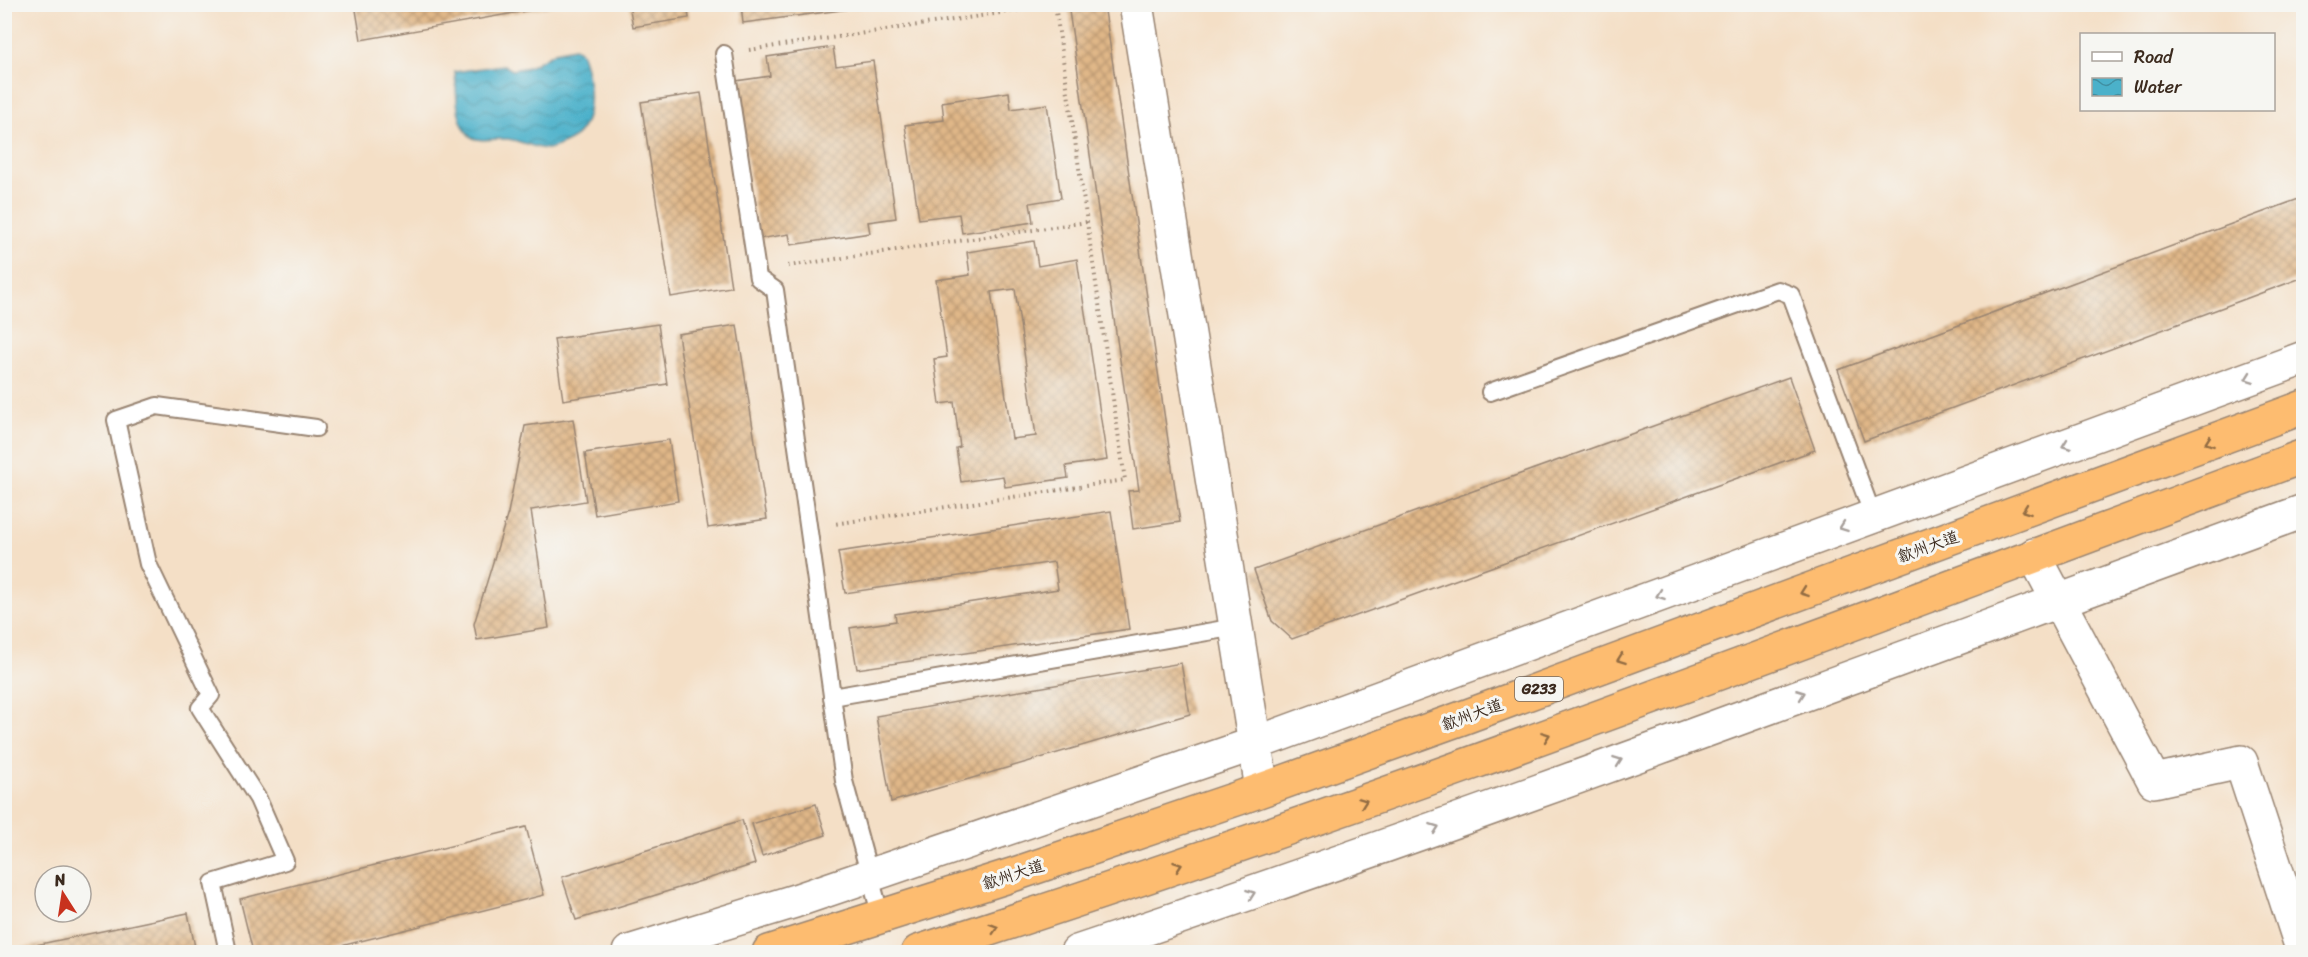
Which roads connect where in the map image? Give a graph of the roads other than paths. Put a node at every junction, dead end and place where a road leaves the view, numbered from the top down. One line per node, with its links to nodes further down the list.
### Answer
1 (1136, 4): 12 (street)
2 (724, 54): 13 (lane)
3 (2304, 358): 9 (street, one-way to 9)
4 (1490, 392): 9 (lane)
5 (2304, 407): 15 (highway, 歙州大道 / G233, one-way to 15)
6 (316, 428): 18 (lane)
7 (2304, 456): 10 (highway)
8 (2304, 511): 11 (street)
9 (1873, 516): 14 (street, one-way to 14)
10 (2034, 555): 11 (street); 21 (highway, one-way to 10)
11 (2058, 600): 22 (street, one-way to 11); 23 (street)
12 (1236, 627): 13 (lane); 14 (street)
13 (832, 697): 16 (lane)
14 (1254, 744): 15 (street); 16 (street)
15 (1262, 789): 17 (highway, 歙州大道 / G233)
16 (870, 876): 17 (lane); 19 (street)
17 (881, 917): 20 (highway, 歙州大道 / G233)
18 (228, 952)
19 (629, 952)
20 (769, 952)
21 (920, 952)
22 (1077, 952)
23 (2303, 952)

